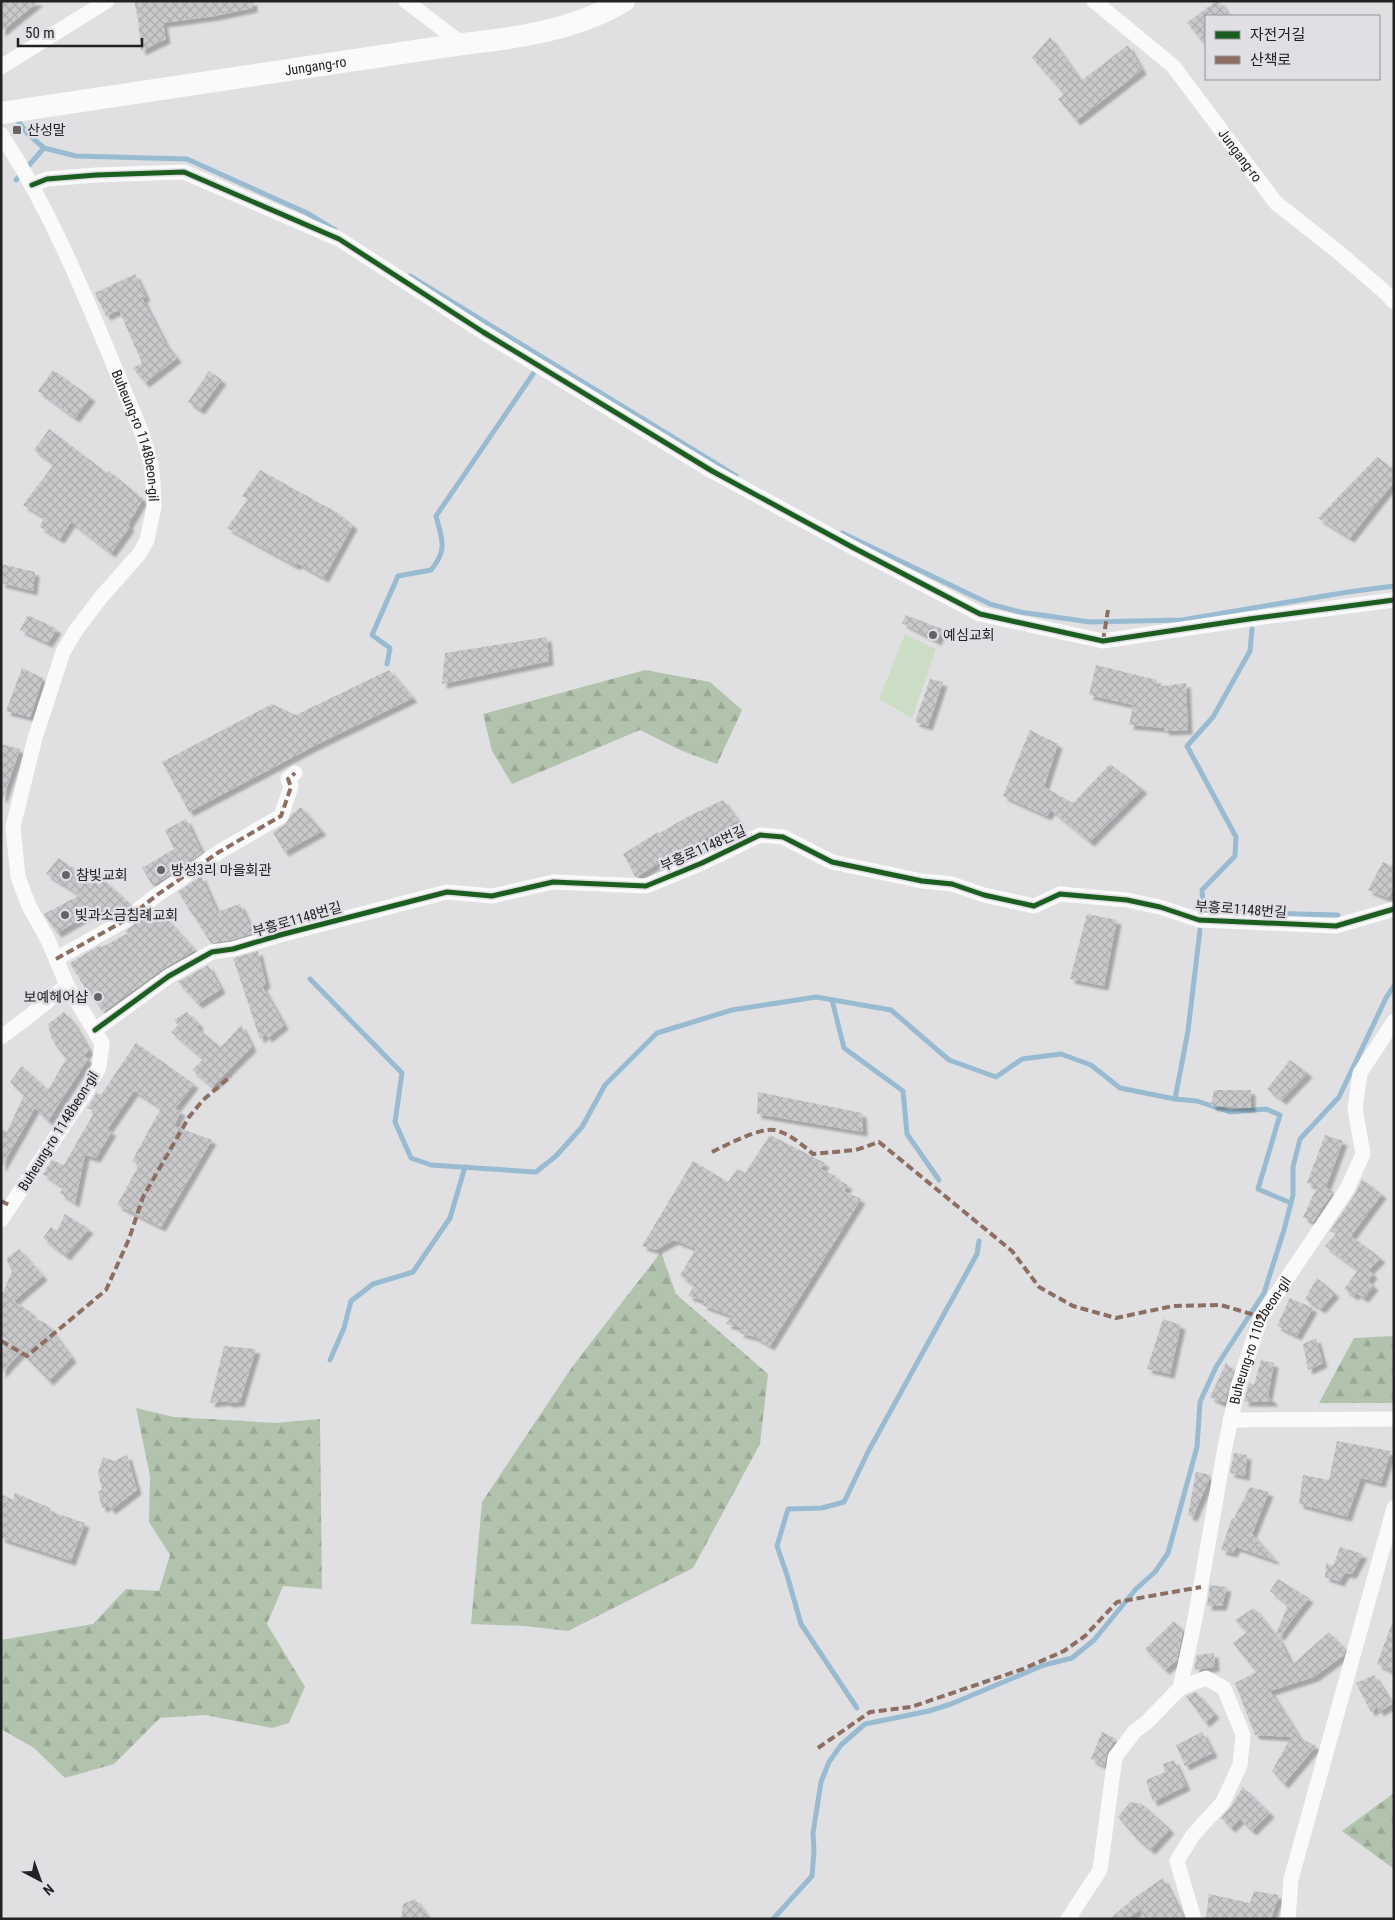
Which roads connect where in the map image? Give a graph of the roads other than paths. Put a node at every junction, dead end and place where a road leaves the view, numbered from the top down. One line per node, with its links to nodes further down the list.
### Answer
1 (107, 1): 6 (street)
2 (406, 1): 5 (street)
3 (624, 1): 5 (main road, Jungang-ro)
4 (1094, 1): 9 (street, Jungang-ro)
5 (462, 44): 7 (main road, Jungang-ro)
6 (1, 67)
7 (7, 122): 8 (street)
8 (32, 185): 10 (street); 13 (street, Buheung-ro 1148beon-gil)
9 (1394, 302)
10 (1394, 600)
11 (295, 773): 13 (street)
12 (1394, 909): 16 (street, 부흥로1148번길)
13 (56, 959): 14 (street, Buheung-ro 1148beon-gil)
14 (67, 985): 16 (street, Buheung-ro 1148beon-gil); 17 (street)
15 (1394, 1021): 20 (street, Buheung-ro 1102beon-gil)
16 (96, 1030): 18 (street, Buheung-ro 1148beon-gil)
17 (1, 1037)
18 (1, 1220)
19 (1394, 1419): 20 (street)
20 (1230, 1420): 22 (street, Buheung-ro 1102beon-gil)
21 (1394, 1508): 25 (street)
22 (1180, 1688): 23 (street); 24 (street)
23 (1068, 1919)
24 (1194, 1919)
25 (1288, 1919)

